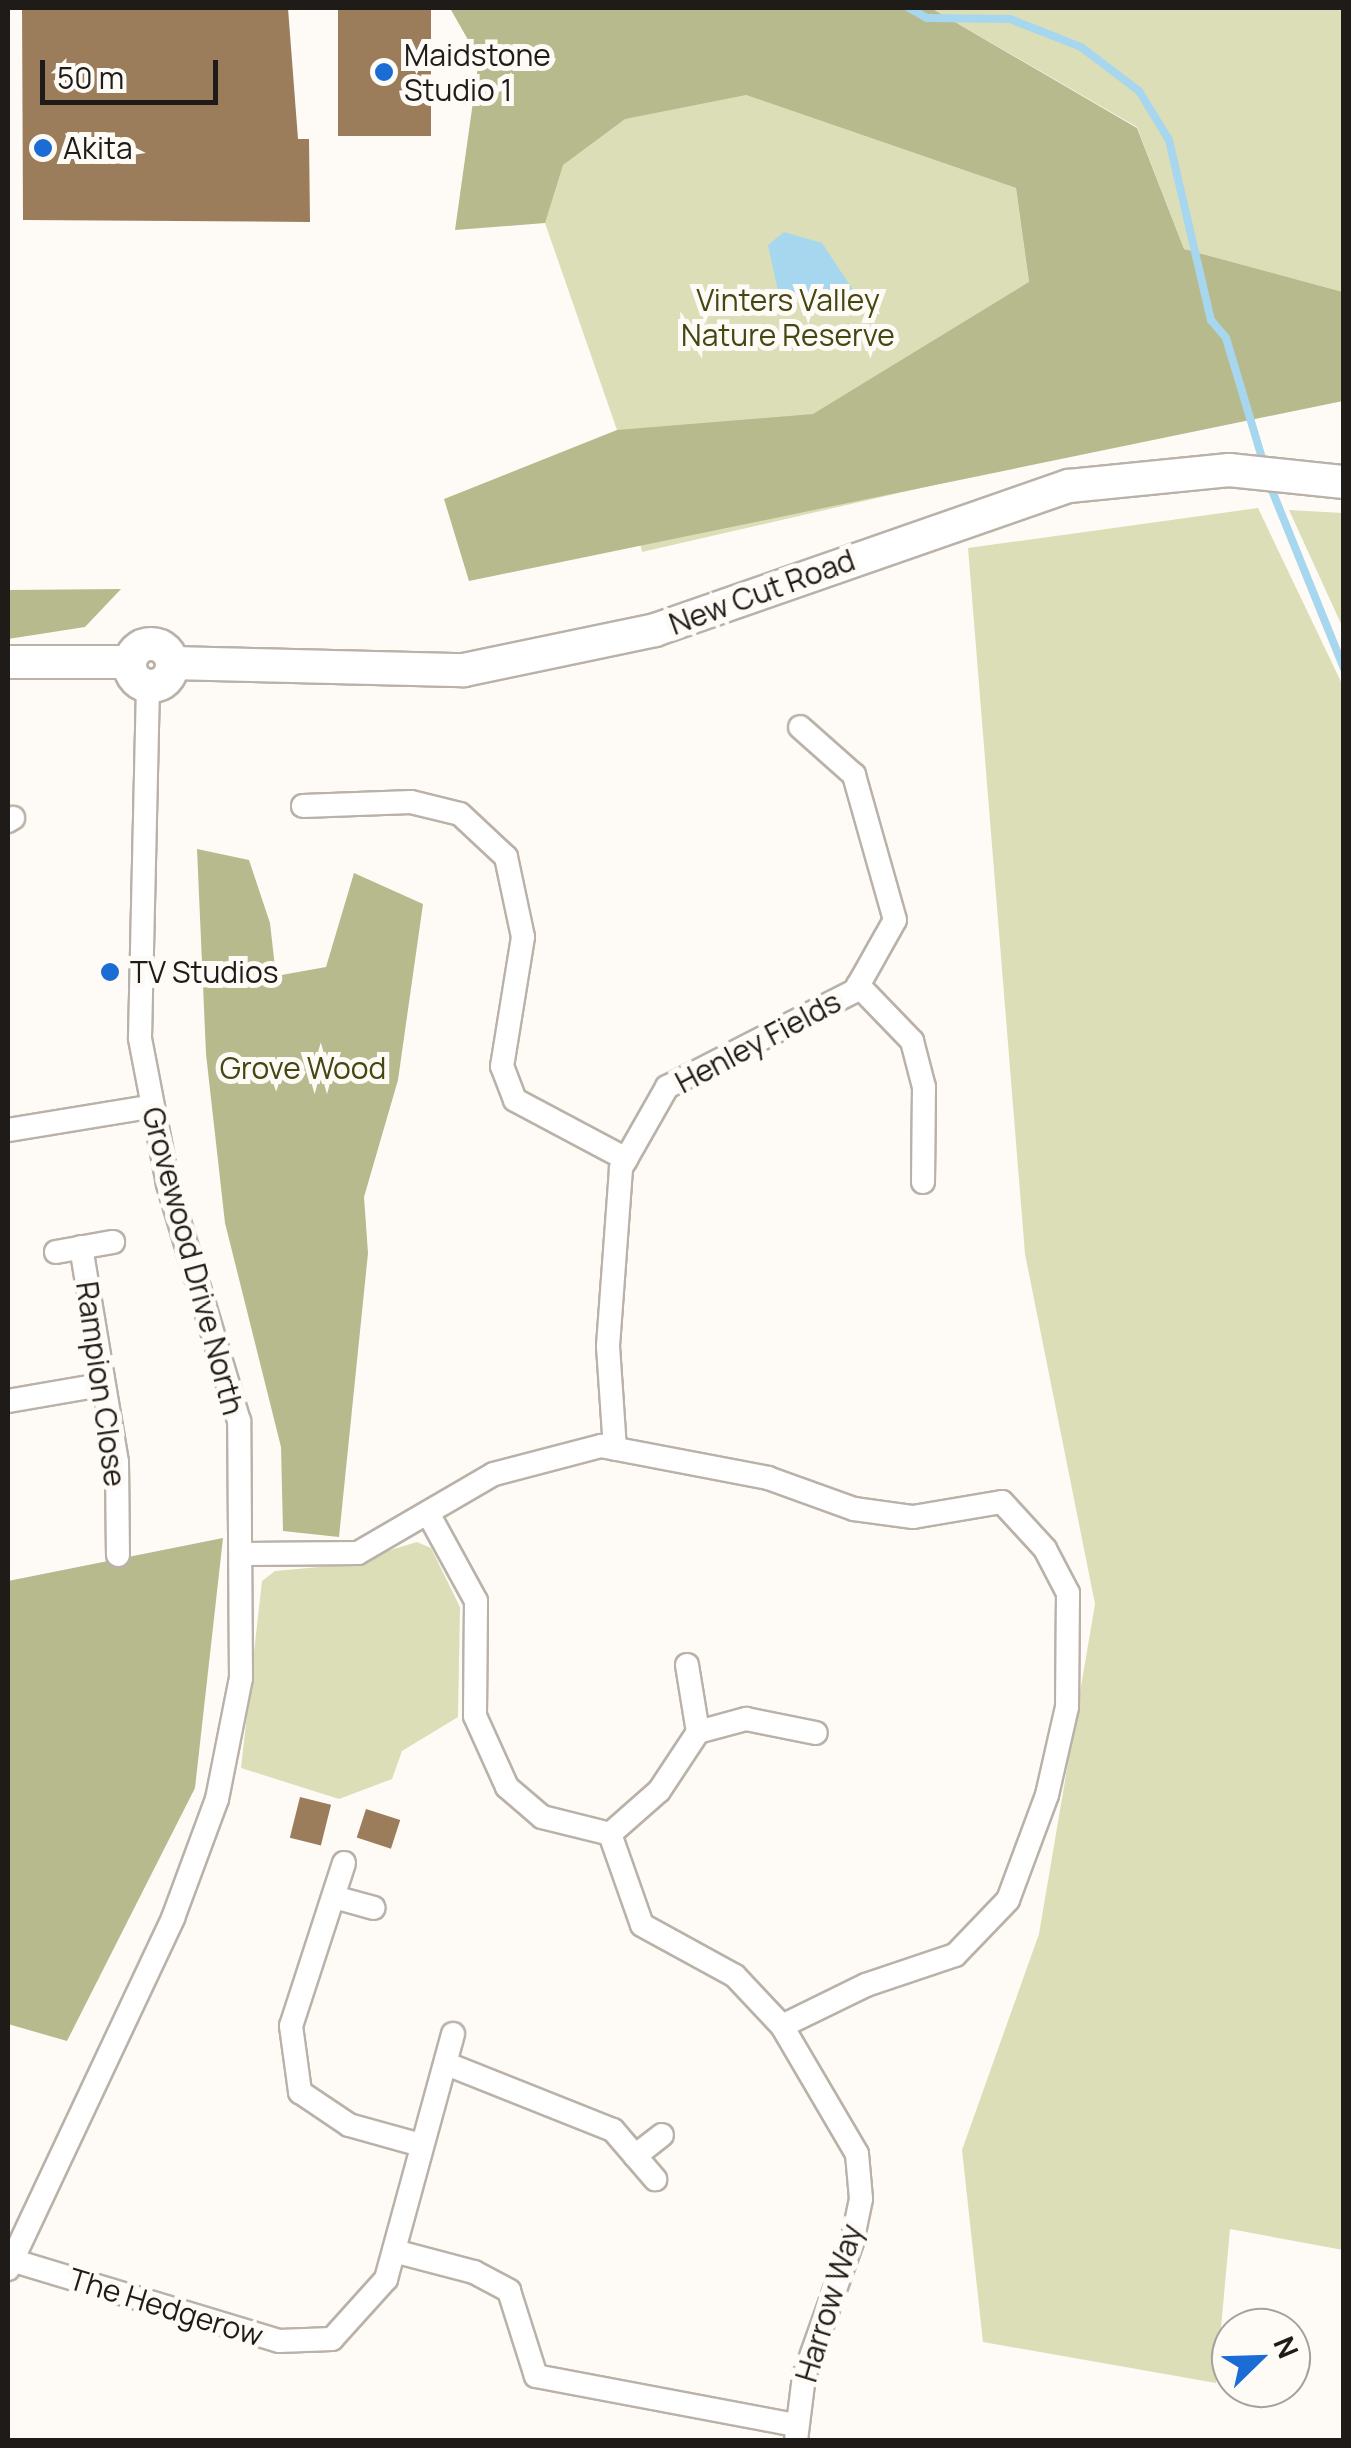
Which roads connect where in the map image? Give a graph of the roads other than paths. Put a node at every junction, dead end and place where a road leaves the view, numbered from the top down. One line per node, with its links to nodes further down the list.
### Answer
1 (1344, 482): 3 (street, New Cut Road)
2 (8, 662): 3 (street, New Cut Road)
3 (139, 674): 7 (street, Grovewood Drive North)
4 (800, 727): 6 (street, Henley Fields)
5 (303, 806): 9 (street)
6 (858, 985): 9 (street, Henley Fields); 10 (street)
7 (149, 1107): 8 (street); 18 (street, Grovewood Drive North)
8 (8, 1130)
9 (626, 1160): 16 (street, Henley Fields)
10 (923, 1182)
11 (113, 1242): 12 (street, Rampion Close)
12 (81, 1248): 13 (street, Rampion Close); 14 (street, Rampion Close)
13 (56, 1252)
14 (102, 1385): 15 (street); 19 (street, Rampion Close)
15 (8, 1401)
16 (615, 1449): 17 (street); 27 (street)
17 (429, 1515): 18 (street); 23 (street)
18 (246, 1554): 35 (street, Grovewood Drive North)
19 (118, 1556)
20 (687, 1665): 21 (street)
21 (698, 1732): 22 (street); 23 (street)
22 (816, 1733)
23 (610, 1834): 27 (street, Harrow Way)
24 (344, 1863): 25 (street)
25 (334, 1897): 26 (street); 31 (street)
26 (374, 1908)
27 (782, 2026): 36 (street, Harrow Way)
28 (453, 2034): 29 (street, The Hedgerow)
29 (447, 2064): 31 (street, The Hedgerow); 32 (street)
30 (662, 2135): 32 (street)
31 (422, 2145): 34 (street, The Hedgerow)
32 (635, 2156): 33 (street)
33 (655, 2179)
34 (394, 2251): 35 (street, The Hedgerow); 36 (street)
35 (9, 2264)
36 (796, 2433)

